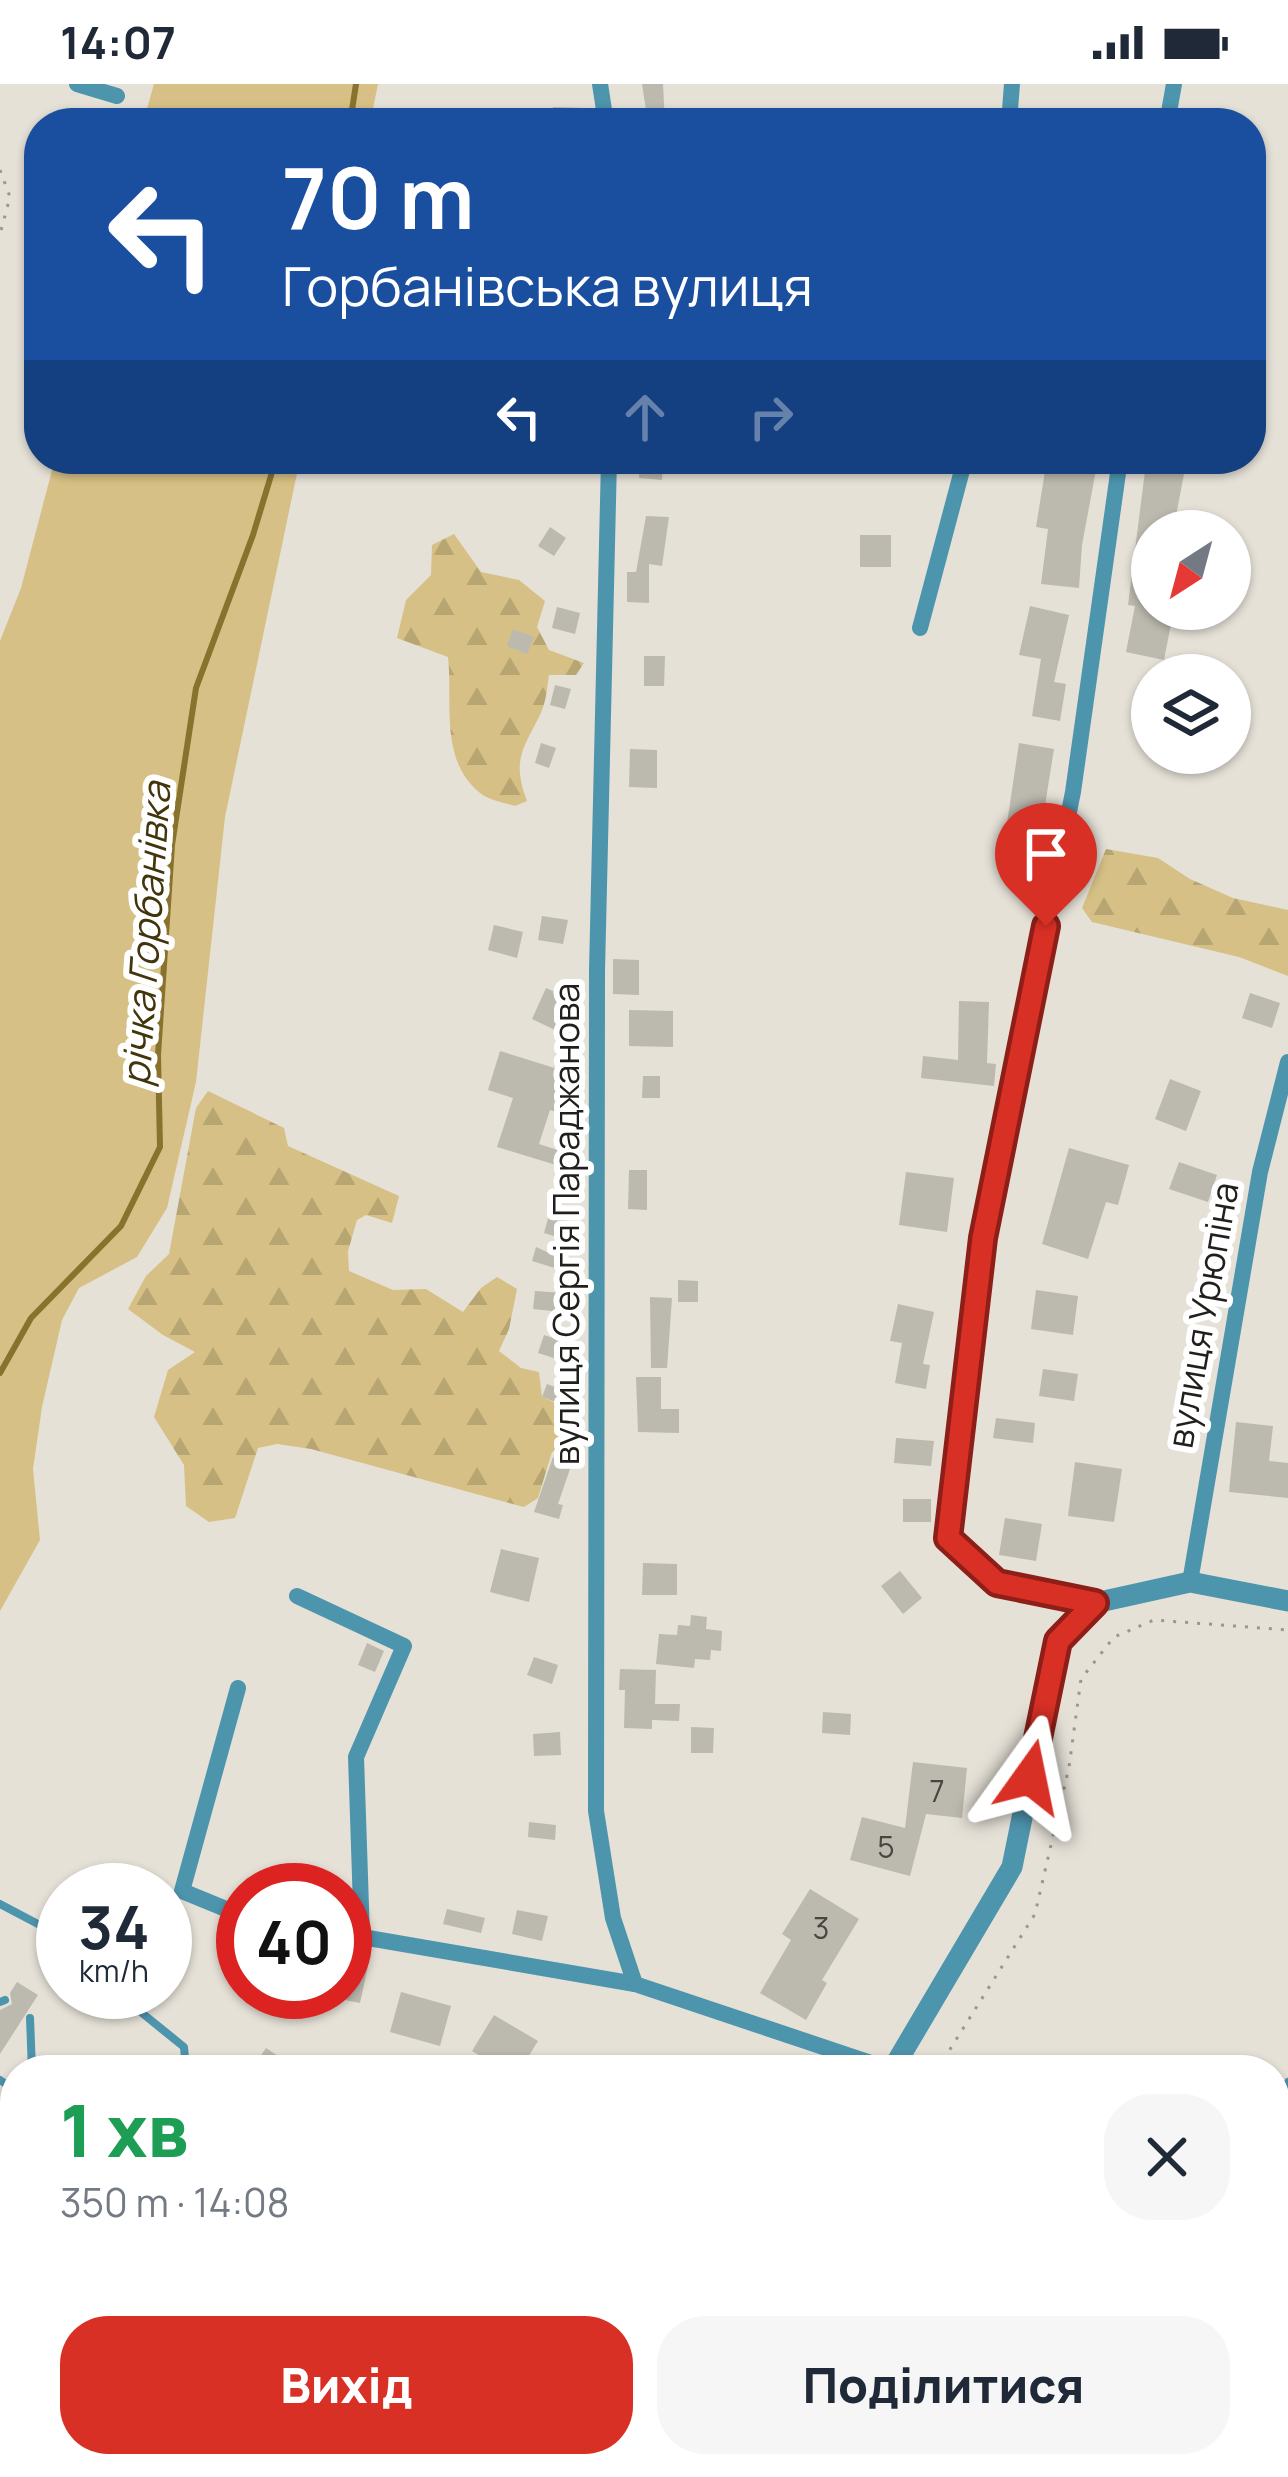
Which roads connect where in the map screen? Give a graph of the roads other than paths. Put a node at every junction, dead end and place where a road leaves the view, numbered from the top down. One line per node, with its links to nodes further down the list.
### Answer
1 (77, 84): 2 (street)
2 (117, 96)
3 (609, 474): 18 (street, вулиця Сергія Параджанова)
4 (961, 474): 6 (street)
5 (1118, 474): 11 (street)
6 (920, 628)
7 (1287, 1068): 8 (street, вулиця Урюпіна)
8 (1190, 1582): 10 (street); 11 (street)
9 (297, 1596): 13 (street)
10 (1288, 1601)
11 (1095, 1603): 24 (street)
12 (238, 1688): 15 (street)
13 (355, 1863)
14 (0, 1904): 16 (lane)
15 (216, 1905)
16 (36, 1923)
17 (372, 1938): 18 (street)
18 (635, 1984): 23 (street)
19 (30, 2018): 21 (lane)
20 (149, 2019): 22 (lane)
21 (31, 2055)
22 (185, 2055)
23 (847, 2055)
24 (901, 2055)

